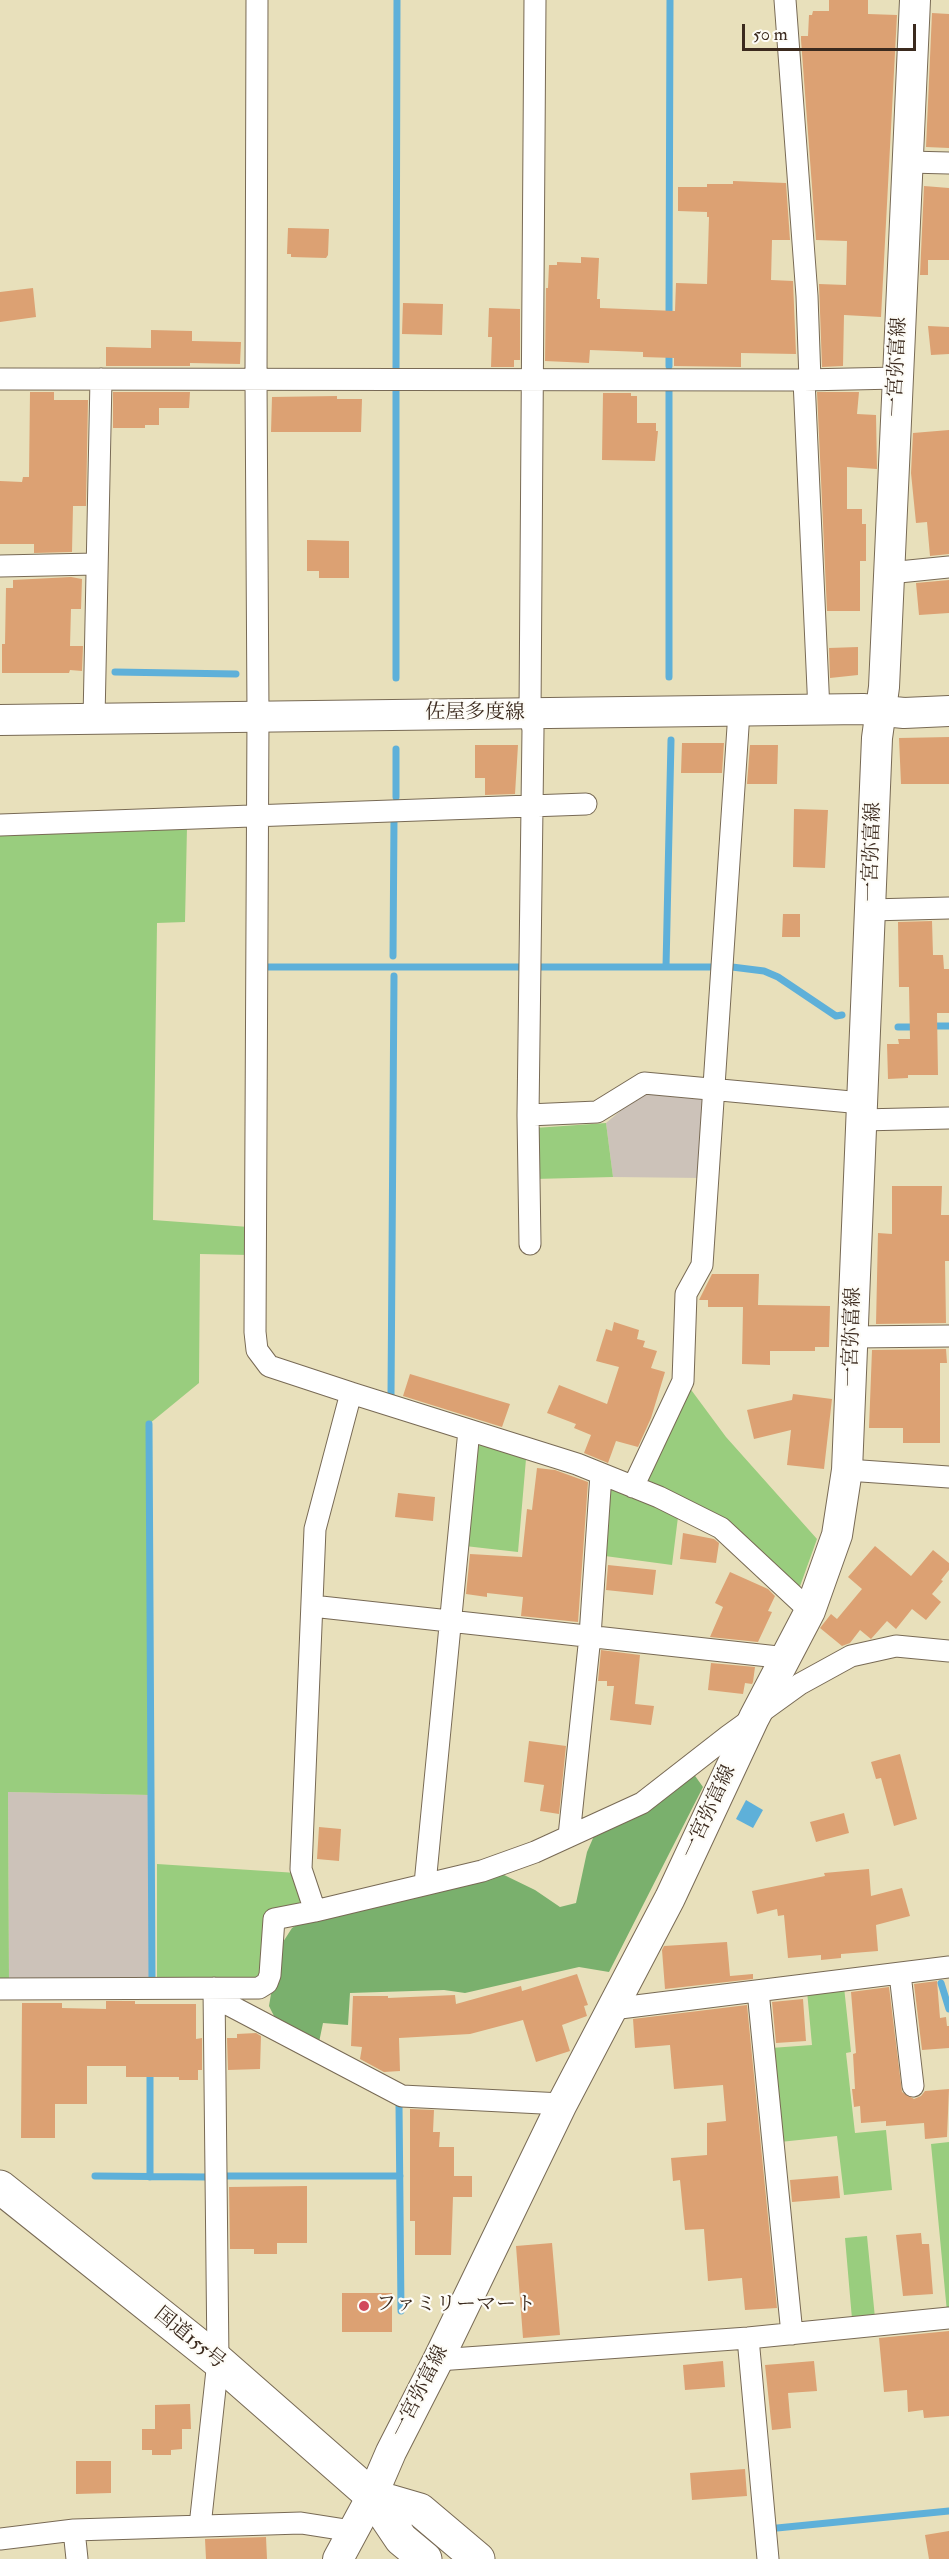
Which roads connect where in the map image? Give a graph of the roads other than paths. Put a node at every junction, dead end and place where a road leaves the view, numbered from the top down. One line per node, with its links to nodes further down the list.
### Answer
1 (257, 0): 10 (street)
2 (536, 0): 11 (street)
3 (785, 0): 12 (street)
4 (915, 0): 5 (main road, 一宮弥富線)
5 (908, 162): 6 (street); 7 (main road, 一宮弥富線)
6 (949, 163)
7 (898, 378): 12 (street); 16 (main road, 一宮弥富線)
8 (0, 379): 9 (street)
9 (101, 379): 10 (street); 13 (street)
10 (256, 380): 11 (street); 22 (street)
11 (532, 380): 12 (street); 21 (street)
12 (807, 380): 17 (street)
13 (96, 564): 14 (street); 23 (street)
14 (0, 566)
15 (949, 567): 16 (street)
16 (889, 573): 18 (main road, 一宮弥富線)
17 (819, 711): 18 (main road, 佐屋多度線); 20 (main road, 佐屋多度線)
18 (880, 711): 19 (main road, 佐屋多度線); 30 (main road, 一宮弥富線)
19 (949, 711)
20 (739, 712): 21 (main road, 佐屋多度線); 31 (street)
21 (531, 713): 22 (main road, 佐屋多度線); 26 (street)
22 (258, 715): 23 (main road, 佐屋多度線); 27 (street)
23 (94, 719): 24 (main road, 佐屋多度線)
24 (0, 720)
25 (586, 804): 26 (street)
26 (532, 806): 27 (street); 33 (street)
27 (257, 816): 28 (street); 38 (street)
28 (0, 825)
29 (949, 908): 30 (street)
30 (870, 910): 32 (main road, 一宮弥富線)
31 (714, 1089): 32 (street); 33 (street); 43 (street)
32 (861, 1111): 34 (street); 37 (main road, 一宮弥富線)
33 (528, 1115): 35 (street)
34 (949, 1118)
35 (530, 1244)
36 (949, 1336): 37 (street)
37 (853, 1337): 40 (main road, 一宮弥富線)
38 (351, 1393): 39 (street); 44 (street)
39 (469, 1430): 41 (street); 46 (street)
40 (847, 1470): 42 (street); 45 (main road, 一宮弥富線)
41 (601, 1474): 43 (street); 47 (street)
42 (949, 1477)
43 (633, 1487): 45 (street)
44 (312, 1606): 46 (street); 53 (street)
45 (810, 1611): 49 (main road, 一宮弥富線)
46 (450, 1620): 47 (street); 52 (street)
47 (590, 1636): 49 (street); 51 (street)
48 (949, 1651): 50 (street)
49 (787, 1658): 50 (main road, 一宮弥富線)
50 (754, 1718): 51 (street); 59 (main road, 一宮弥富線)
51 (569, 1836): 52 (street)
52 (425, 1884): 53 (street)
53 (315, 1911): 56 (street)
54 (949, 1968): 55 (street)
55 (900, 1974): 58 (street); 60 (street)
56 (214, 1988): 57 (street); 61 (street); 67 (street)
57 (0, 1989)
58 (758, 1991): 59 (street); 64 (street)
59 (612, 2009): 61 (main road, 一宮弥富線)
60 (913, 2086)
61 (562, 2104): 66 (main road, 一宮弥富線)
62 (0, 2187): 67 (highway, 国道155号)
63 (949, 2318): 64 (street)
64 (792, 2334): 65 (street)
65 (748, 2338): 66 (street); 77 (street)
66 (438, 2360): 68 (main road, 一宮弥富線)
67 (218, 2361): 68 (highway, 国道155号); 69 (street)
68 (372, 2496): 71 (main road, 一宮弥富線); 75 (highway, 国道155号); 76 (highway, 国道155号)
69 (200, 2526): 70 (street); 71 (street)
70 (74, 2530): 72 (street); 73 (street)
71 (352, 2531): 74 (main road, 一宮弥富線)
72 (0, 2539)
73 (77, 2559)
74 (338, 2559)
75 (426, 2559)
76 (478, 2559)
77 (768, 2559)

